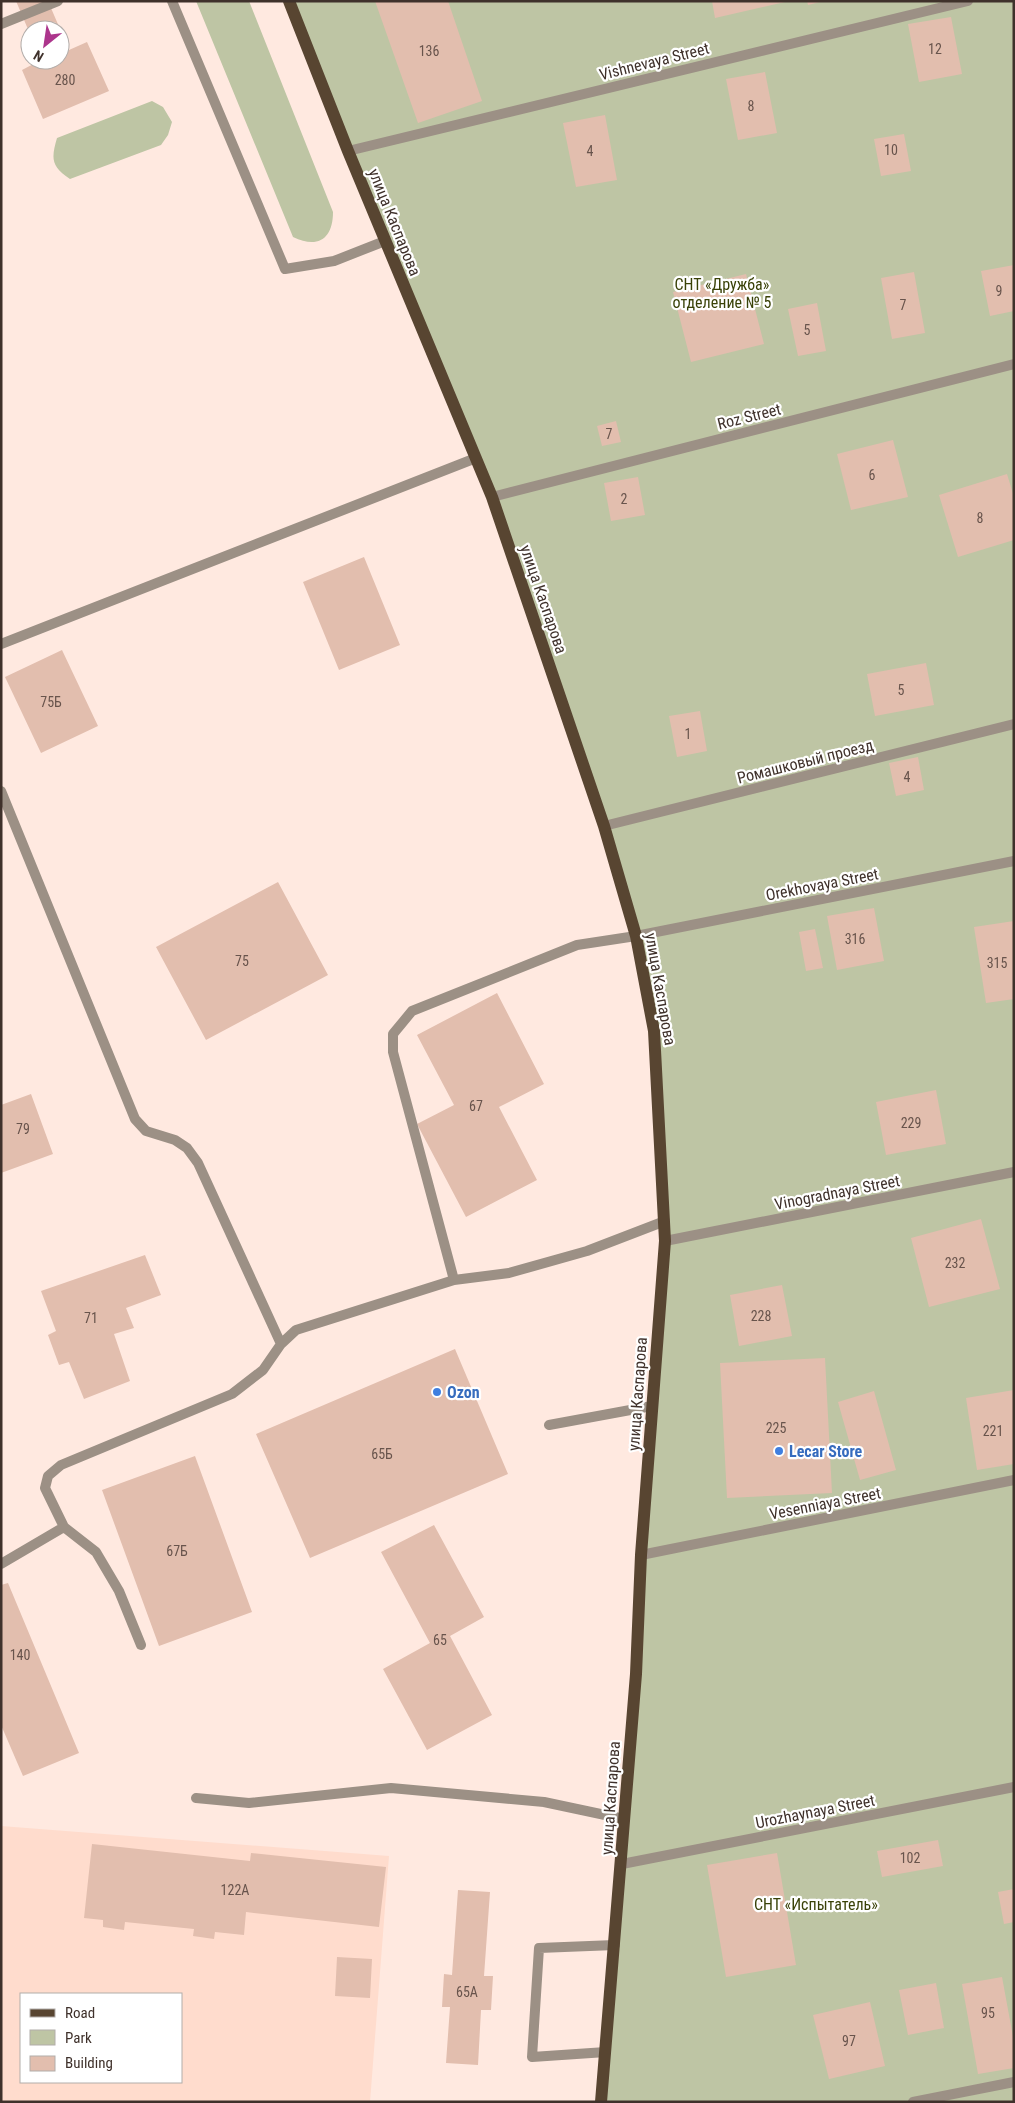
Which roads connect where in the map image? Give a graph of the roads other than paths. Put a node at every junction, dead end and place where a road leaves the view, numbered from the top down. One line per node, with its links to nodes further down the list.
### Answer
1 (58, 1): 5 (street)
2 (172, 1): 7 (street)
3 (289, 1): 6 (main road, улица Каспарова)
4 (968, 1): 6 (street, Vishnevaya Street)
5 (1, 24)
6 (348, 151): 7 (main road, улица Каспарова)
7 (385, 241): 9 (main road, улица Каспарова)
8 (1014, 364): 10 (street, Roz Street)
9 (476, 458): 10 (main road, улица Каспарова); 11 (street)
10 (492, 497): 14 (main road, улица Каспарова)
11 (1, 644)
12 (1014, 724): 14 (street, Ромашковый проезд)
13 (1, 791): 21 (street)
14 (604, 826): 16 (main road, улица Каспарова)
15 (1014, 861): 16 (street, Orekhovaya Street)
16 (636, 936): 18 (main road, улица Каспарова); 20 (street, Orekhovaya Street)
17 (1014, 1172): 19 (street, Vinogradnaya Street)
18 (665, 1221): 19 (main road, улица Каспарова); 20 (street)
19 (665, 1241): 22 (main road, улица Каспарова)
20 (454, 1280): 21 (street)
21 (281, 1344): 25 (street)
22 (652, 1406): 23 (street); 26 (main road, улица Каспарова)
23 (549, 1425)
24 (1014, 1480): 26 (street, Vesenniaya Street)
25 (64, 1527): 27 (street); 28 (street)
26 (641, 1555): 31 (main road, улица Каспарова)
27 (1, 1564)
28 (141, 1645)
29 (1014, 1787): 32 (street, Urozhaynaya Street)
30 (196, 1798): 31 (street)
31 (624, 1820): 32 (main road, улица Каспарова)
32 (622, 1864): 33 (main road, улица Каспарова)
33 (614, 1946): 34 (main road, улица Каспарова); 34 (street)
34 (606, 2052): 36 (main road, улица Каспарова)
35 (1014, 2082): 37 (street)
36 (602, 2102)
37 (913, 2102)

